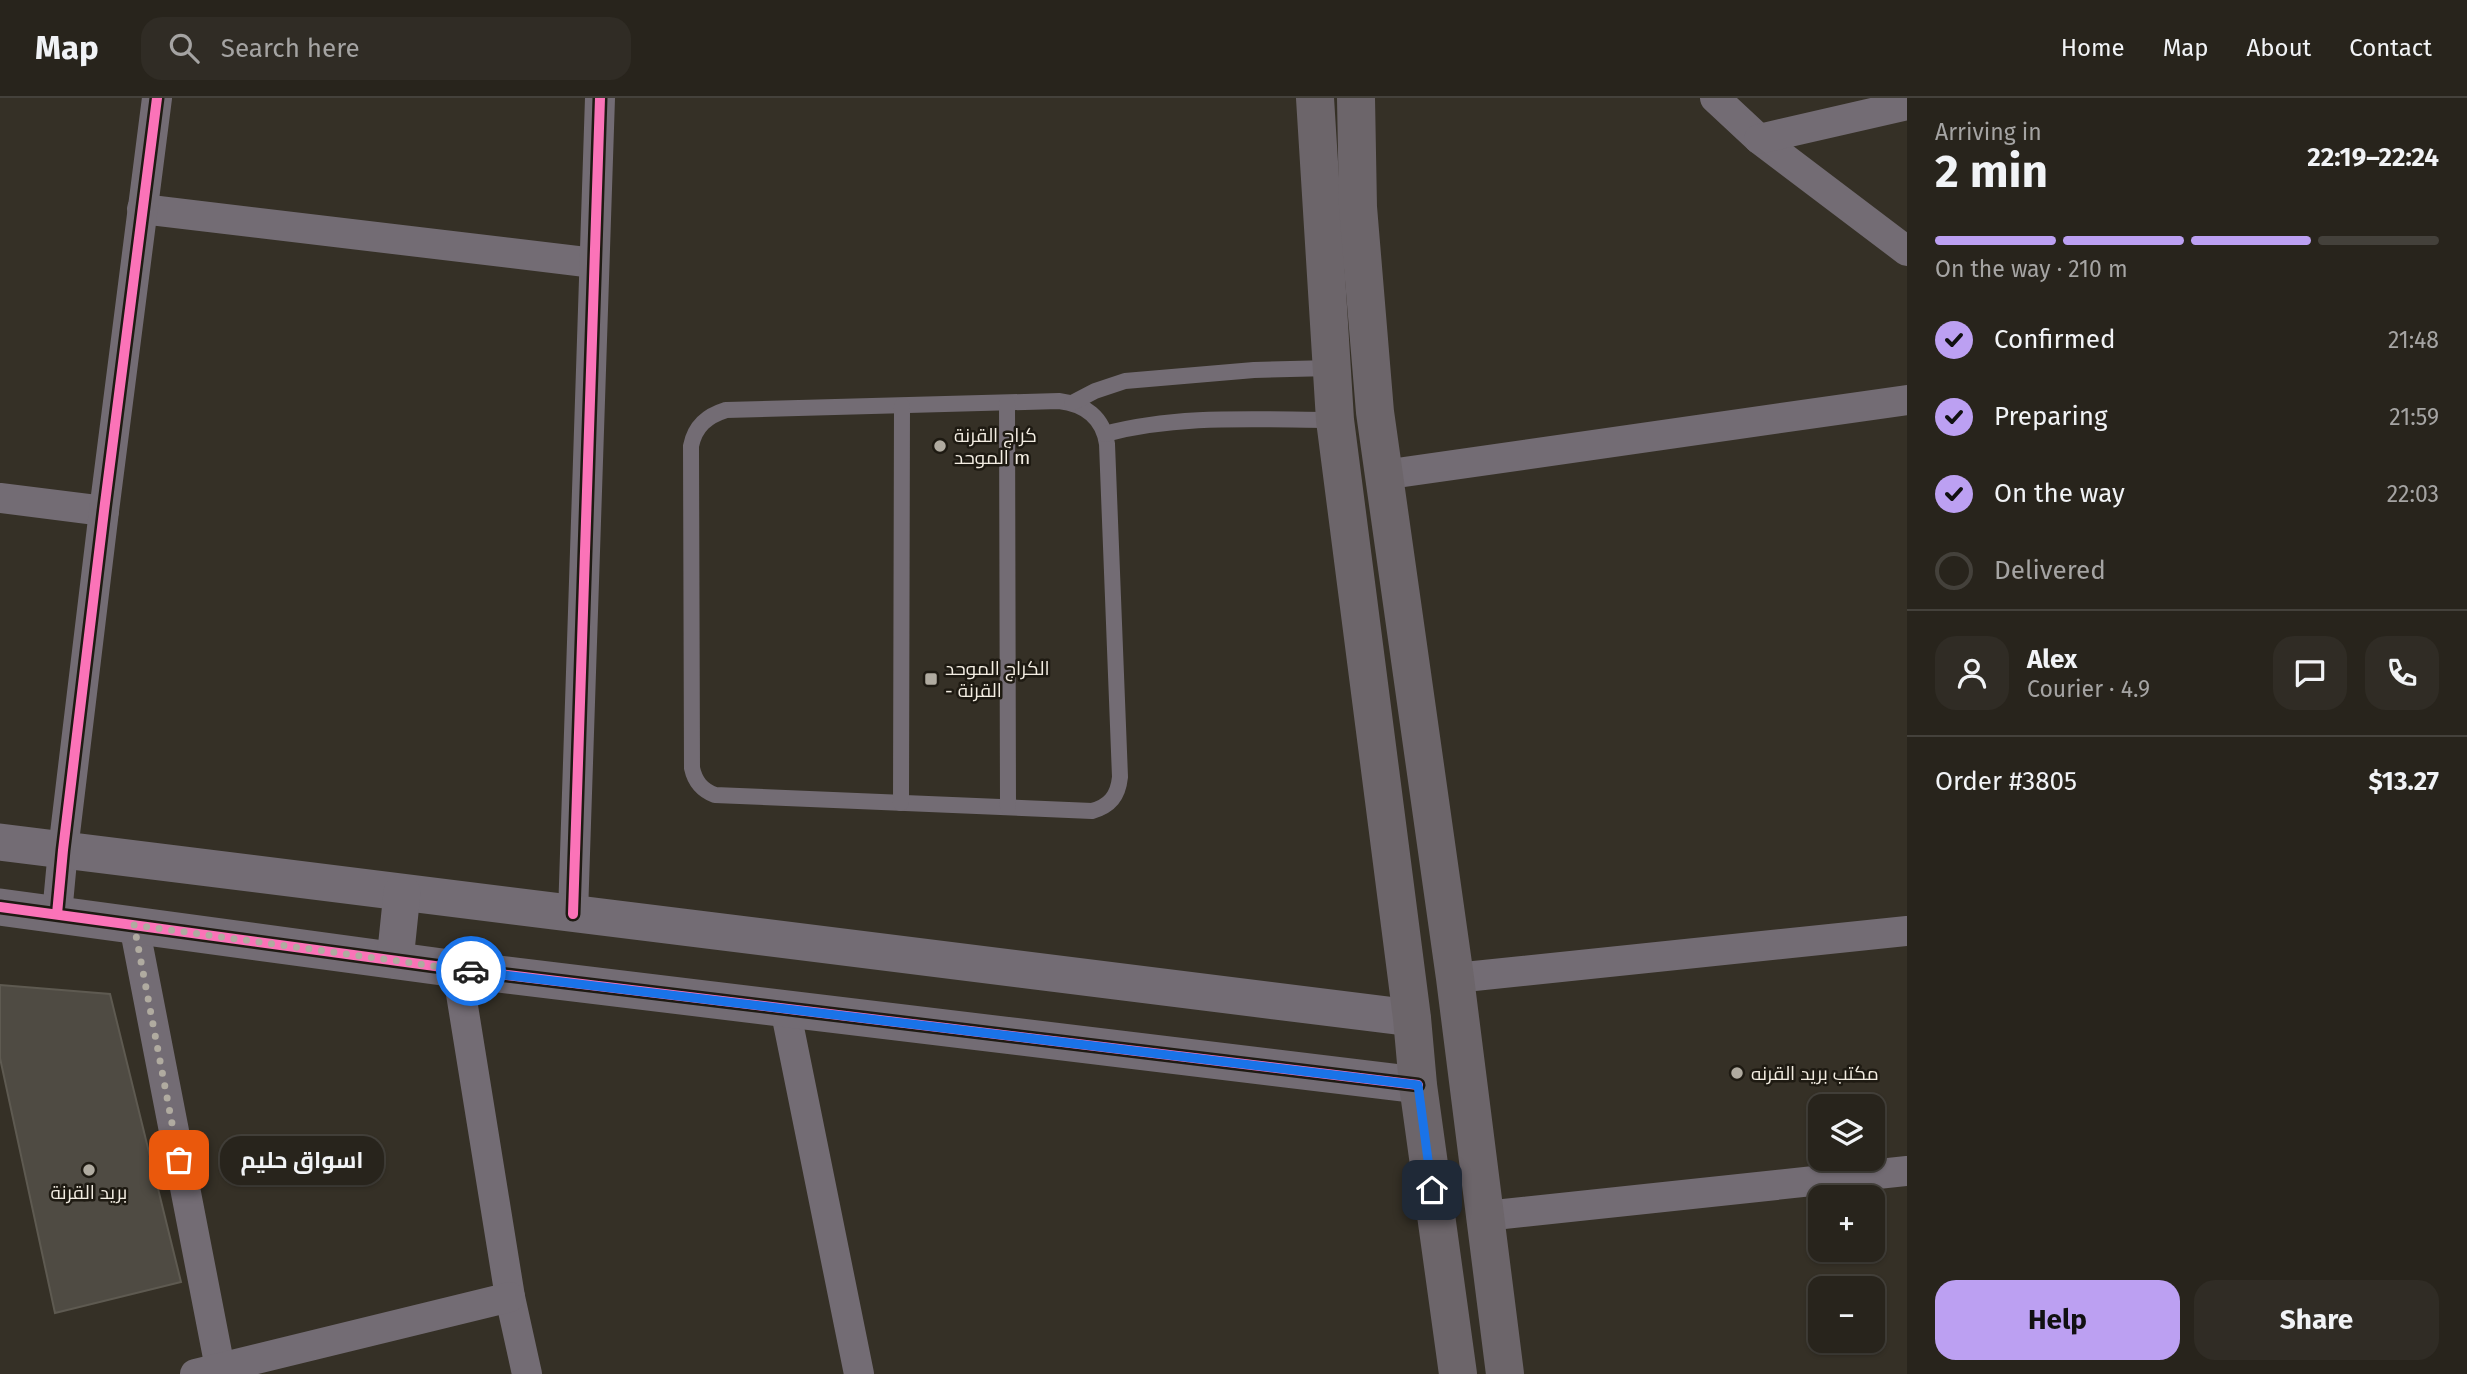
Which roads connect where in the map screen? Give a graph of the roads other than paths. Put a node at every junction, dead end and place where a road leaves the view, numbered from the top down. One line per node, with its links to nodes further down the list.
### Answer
1 (156, 98): 8 (street)
2 (600, 98): 10 (street)
3 (1315, 98): 11 (main road)
4 (1356, 98): 18 (main road)
5 (1715, 98): 7 (street)
6 (1907, 105): 7 (street)
7 (1759, 139): 9 (street)
8 (142, 209): 10 (street); 20 (street)
9 (1907, 251)
10 (594, 263): 28 (street)
11 (1331, 368): 14 (lane); 16 (main road)
12 (1907, 400): 18 (street)
13 (1007, 403): 14 (lane); 15 (lane); 22 (lane)
14 (1072, 403): 17 (lane)
15 (902, 406): 21 (lane); 21 (lane)
16 (1335, 420): 17 (lane); 35 (main road)
17 (1105, 434): 22 (lane)
18 (1384, 475): 33 (main road)
19 (0, 498): 20 (street)
20 (104, 511): 24 (street)
21 (901, 803): 22 (lane)
22 (1008, 807)
23 (0, 842): 24 (street)
24 (63, 850): 25 (street); 27 (street)
25 (402, 892): 28 (street); 31 (street)
26 (0, 907): 27 (street)
27 (57, 914): 29 (street)
28 (573, 914): 35 (street)
29 (134, 925): 31 (street); 40 (street)
30 (1907, 931): 33 (street)
31 (394, 960): 32 (street)
32 (457, 969): 34 (street); 39 (street)
33 (1455, 978): 38 (main road)
34 (785, 1008): 36 (street); 42 (street)
35 (1412, 1018): 36 (main road)
36 (1418, 1085): 43 (main road)
37 (1907, 1171): 38 (street)
38 (1485, 1216): 44 (main road)
39 (510, 1297): 40 (street); 41 (street)
40 (207, 1371)
41 (527, 1374)
42 (859, 1374)
43 (1458, 1374)
44 (1505, 1374)

